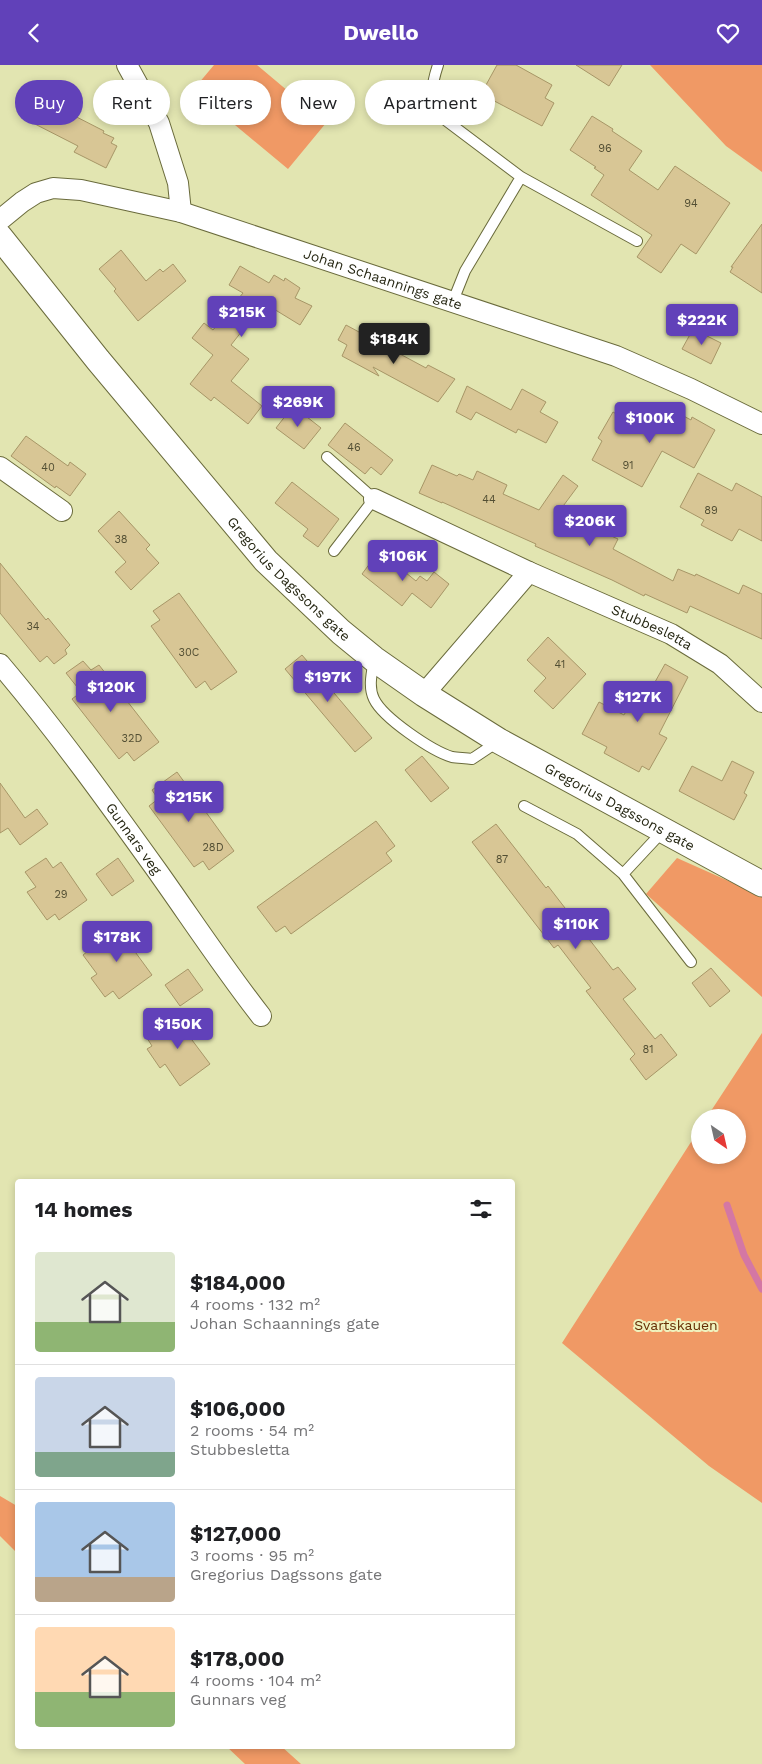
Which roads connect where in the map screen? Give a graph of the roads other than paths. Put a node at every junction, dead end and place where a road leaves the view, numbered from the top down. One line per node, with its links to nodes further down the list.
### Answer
1 (127, 65): 4 (street)
2 (438, 65): 3 (lane)
3 (521, 177): 7 (lane); 8 (lane)
4 (181, 212): 5 (street, Johan Schaannings gate); 8 (street, Johan Schaannings gate)
5 (0, 220)
6 (0, 237): 16 (street, Gregorius Dagssons gate)
7 (637, 241)
8 (452, 301): 9 (street, Johan Schaannings gate)
9 (762, 424)
10 (327, 457): 12 (lane)
11 (0, 467): 13 (street)
12 (374, 499): 14 (lane); 15 (street, Stubbesletta)
13 (62, 511)
14 (334, 551)
15 (529, 572): 18 (street); 19 (street, Stubbesletta)
16 (374, 659): 18 (street, Gregorius Dagssons gate); 20 (lane)
17 (0, 664): 26 (street, Gunnars veg)
18 (424, 694): 20 (street, Gregorius Dagssons gate)
19 (762, 702)
20 (499, 741): 22 (street, Gregorius Dagssons gate)
21 (524, 806): 23 (lane)
22 (663, 831): 23 (lane); 24 (street, Gregorius Dagssons gate)
23 (623, 874): 25 (lane)
24 (762, 884)
25 (691, 962)
26 (261, 1017)

